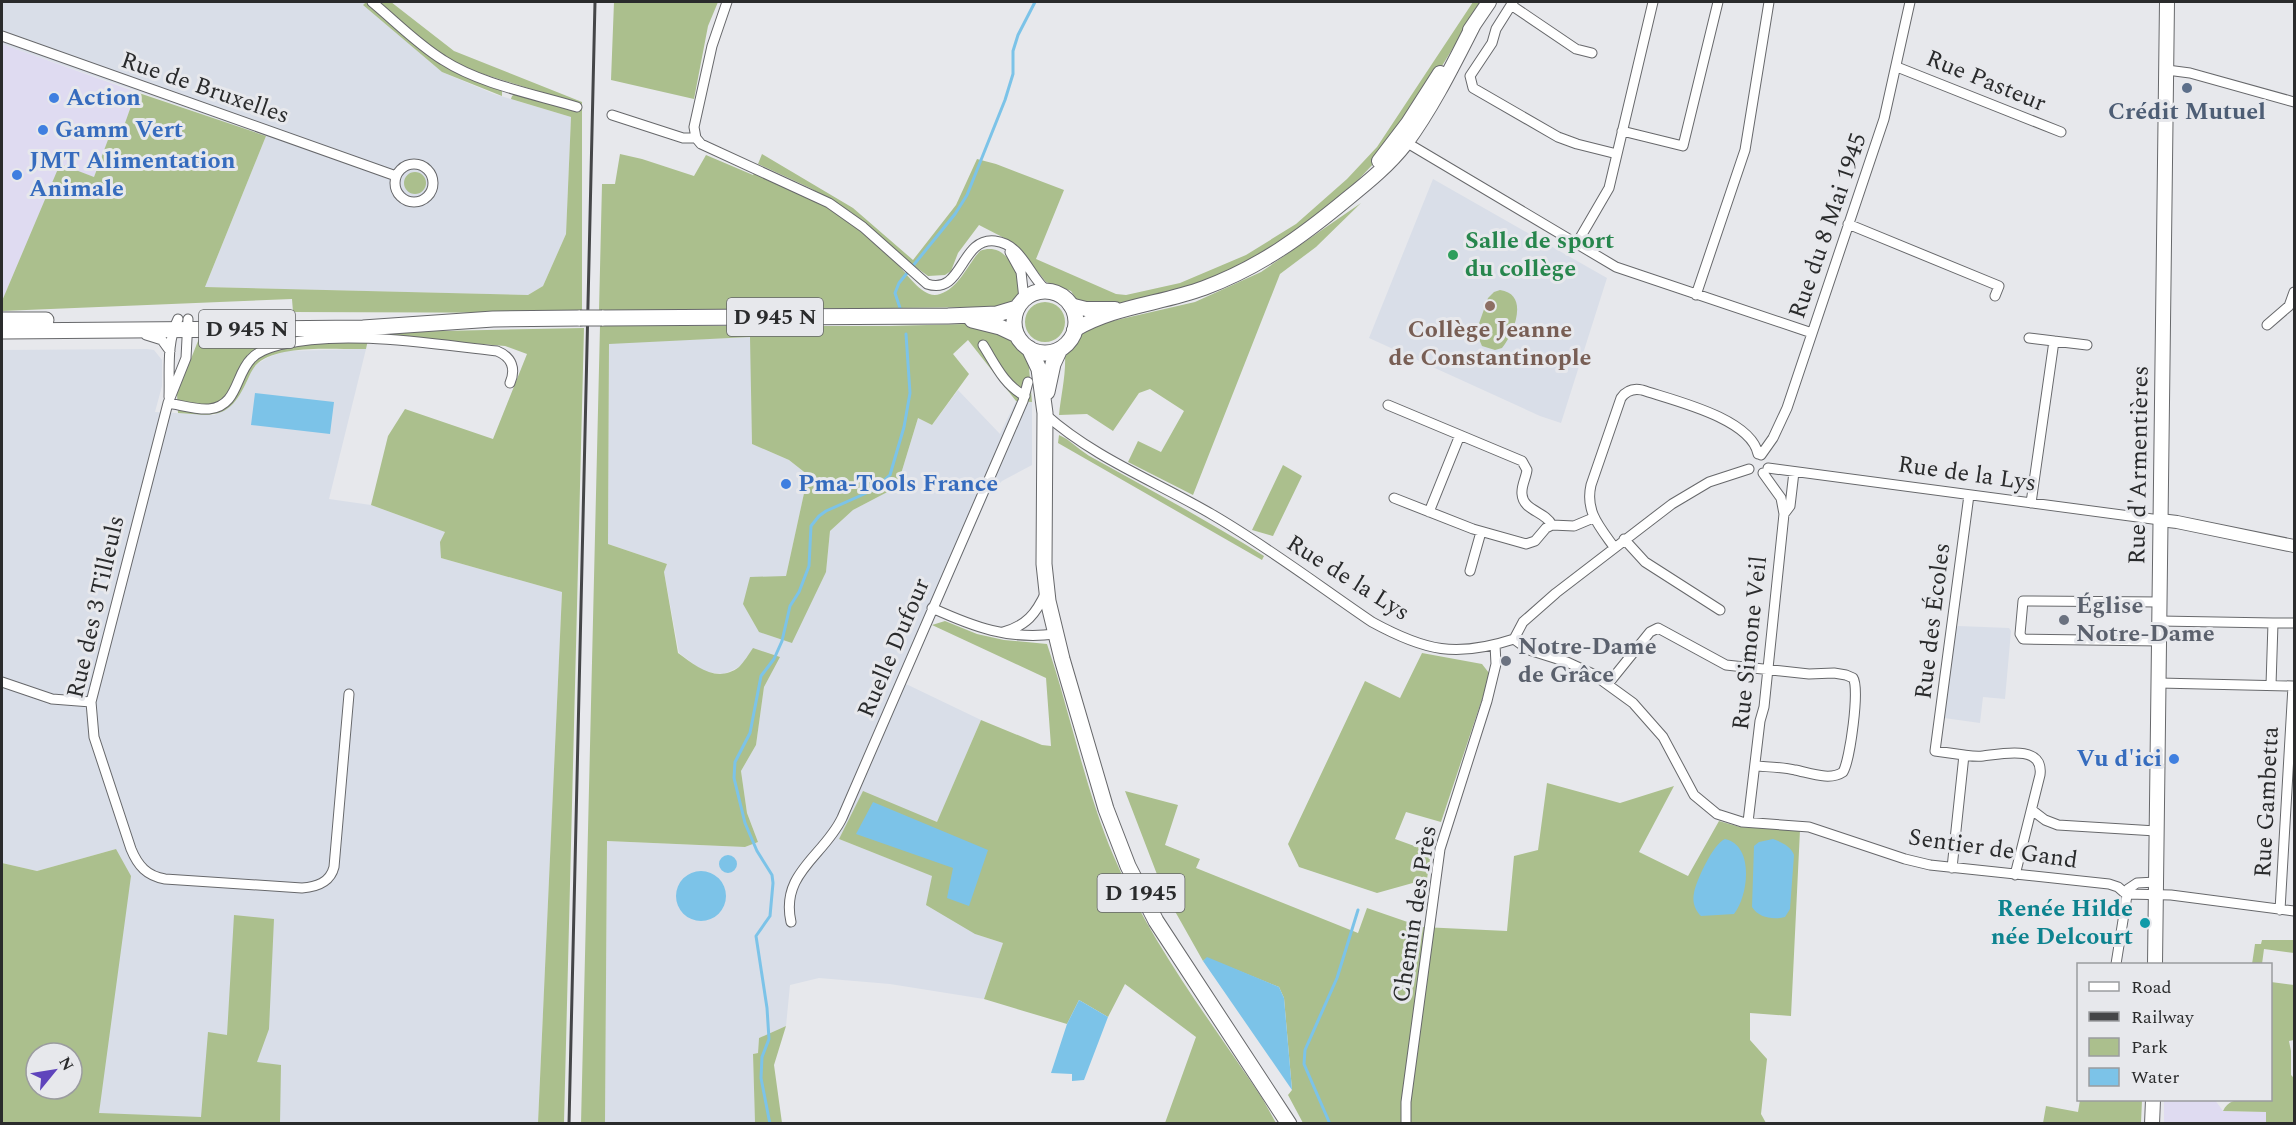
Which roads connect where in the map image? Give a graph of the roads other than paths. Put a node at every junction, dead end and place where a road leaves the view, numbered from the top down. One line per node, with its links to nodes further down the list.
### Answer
1 (372, 2): 15 (street)
2 (727, 2): 19 (street)
3 (1489, 2): 20 (main road)
4 (1653, 2): 17 (street)
5 (1718, 2): 17 (street)
6 (1769, 2): 28 (street)
7 (1910, 2): 12 (street, Rue du 8 Mai 1945)
8 (2167, 2): 13 (main road, Rue d'Armentières)
9 (1512, 3): 11 (street); 21 (street)
10 (2, 36): 22 (street, Rue de Bruxelles)
11 (1593, 53)
12 (1897, 66): 18 (street, Rue Pasteur); 23 (street, Rue du 8 Mai 1945)
13 (2167, 70): 14 (street); 66 (main road, Rue d'Armentières)
14 (2295, 102)
15 (577, 107)
16 (612, 115): 19 (street)
17 (1622, 131): 21 (street)
18 (2061, 132)
19 (696, 138): 24 (street)
20 (1401, 140): 25 (street); 32 (main road)
21 (1617, 154): 25 (street)
22 (396, 176): 22 (street)
23 (1848, 224): 29 (street); 40 (street, Rue du 8 Mai 1945)
24 (1003, 243): 26 (street); 30 (street)
25 (1577, 243): 28 (street)
26 (1047, 291): 30 (main road); 31 (main road)
27 (2295, 292): 36 (street)
28 (1696, 295): 40 (street)
29 (1995, 296)
30 (1021, 304): 33 (main road, D 945 N); 41 (main road)
31 (1070, 305): 32 (main road); 38 (main road)
32 (1126, 309): 38 (main road)
33 (948, 316): 35 (main road, D 945 N, bridge); 41 (main road, D 945 N)
34 (2, 320): 35 (main road, D 945 N)
35 (182, 324): 37 (main road, D 945 N); 48 (street, Rue des 3 Tilleuls); 52 (street, Rue des 3 Tilleuls)
36 (2267, 325)
37 (96, 330): 39 (main road, D 945 N); 48 (street)
38 (1074, 330): 47 (main road)
39 (2, 331)
40 (1812, 333): 56 (street, Rue du 8 Mai 1945)
41 (1017, 335): 46 (main road)
42 (2029, 338): 43 (street)
43 (2054, 341): 45 (street); 62 (street)
44 (983, 345): 51 (street)
45 (2087, 345)
46 (1029, 348): 47 (main road); 54 (main road, D 1945)
47 (1060, 349): 54 (main road, D 1945)
48 (170, 351): 52 (street, Rue des 3 Tilleuls)
49 (1028, 382): 51 (street, Ruelle Dufour)
50 (510, 383): 52 (street)
51 (1025, 396): 75 (street, Ruelle Dufour)
52 (168, 403): 91 (street, Rue des 3 Tilleuls)
53 (1388, 405): 55 (street)
54 (1045, 413): 73 (main road, D 1945); 84 (street, Rue de la Lys)
55 (1460, 435): 63 (street); 67 (street)
56 (1760, 454): 57 (street); 58 (street); 65 (street)
57 (1749, 469): 58 (street); 69 (street)
58 (1766, 470): 59 (street, Rue de la Lys); 64 (street, Rue Simone Veil)
59 (1794, 472): 60 (street, Rue de la Lys); 64 (street)
60 (1969, 495): 62 (street, Rue de la Lys); 92 (street, Rue des Écoles)
61 (1395, 498): 63 (street)
62 (2031, 502): 66 (street, Rue de la Lys)
63 (1429, 512): 68 (street)
64 (1784, 514): 85 (street, Rue Simone Veil)
65 (1593, 518): 67 (street); 71 (street)
66 (2160, 520): 70 (street); 74 (main road, Rue d'Armentières)
67 (1552, 525): 68 (street)
68 (1480, 532): 72 (street)
69 (1624, 539): 71 (street); 76 (street)
70 (2295, 546)
71 (1614, 547): 82 (street)
72 (1470, 571)
73 (1047, 590): 80 (street); 81 (main road, D 1945)
74 (2160, 602): 77 (main road, Rue d'Armentières); 83 (street)
75 (932, 608): 80 (street); 104 (street, Ruelle Dufour)
76 (1720, 610)
77 (2160, 621): 78 (street); 83 (main road, Rue d'Armentières)
78 (2273, 623): 79 (street); 89 (street)
79 (2295, 623)
80 (1001, 633): 81 (street)
81 (1055, 634): 108 (main road, D 1945)
82 (1514, 639): 84 (street, Rue de la Lys); 88 (street, Sentier de Gand)
83 (2160, 641): 87 (main road, Rue d'Armentières)
84 (1495, 645): 109 (street, Chemin des Près)
85 (1768, 669): 88 (street); 93 (street, Rue Simone Veil); 93 (street)
86 (2, 682): 91 (street)
87 (2159, 683): 89 (street); 97 (main road, Rue d'Armentières)
88 (1608, 684): 95 (street, Sentier de Gand)
89 (2271, 685): 96 (street, Rue Gambetta)
90 (349, 694): 91 (street, Rue des 3 Tilleuls)
91 (91, 702)
92 (1964, 755): 94 (street); 98 (street)
93 (1756, 766): 95 (street, Rue Simone Veil)
94 (2031, 810): 97 (street); 99 (street)
95 (1748, 822): 98 (street, Sentier de Gand)
96 (2290, 822): 102 (street, Rue Gambetta)
97 (2156, 831): 100 (main road, Rue d'Armentières)
98 (1952, 868): 99 (street, Sentier de Gand)
99 (2015, 874): 101 (street, Sentier de Gand)
100 (2156, 888): 101 (street); 102 (street); 106 (main road, Rue d'Armentières)
101 (2126, 894): 105 (street)
102 (2280, 910): 103 (street)
103 (2295, 911)
104 (791, 922)
105 (2116, 963)
106 (2155, 963)
107 (2152, 1101): 110 (main road)
108 (1289, 1124)
109 (1406, 1124)
110 (2152, 1124)

